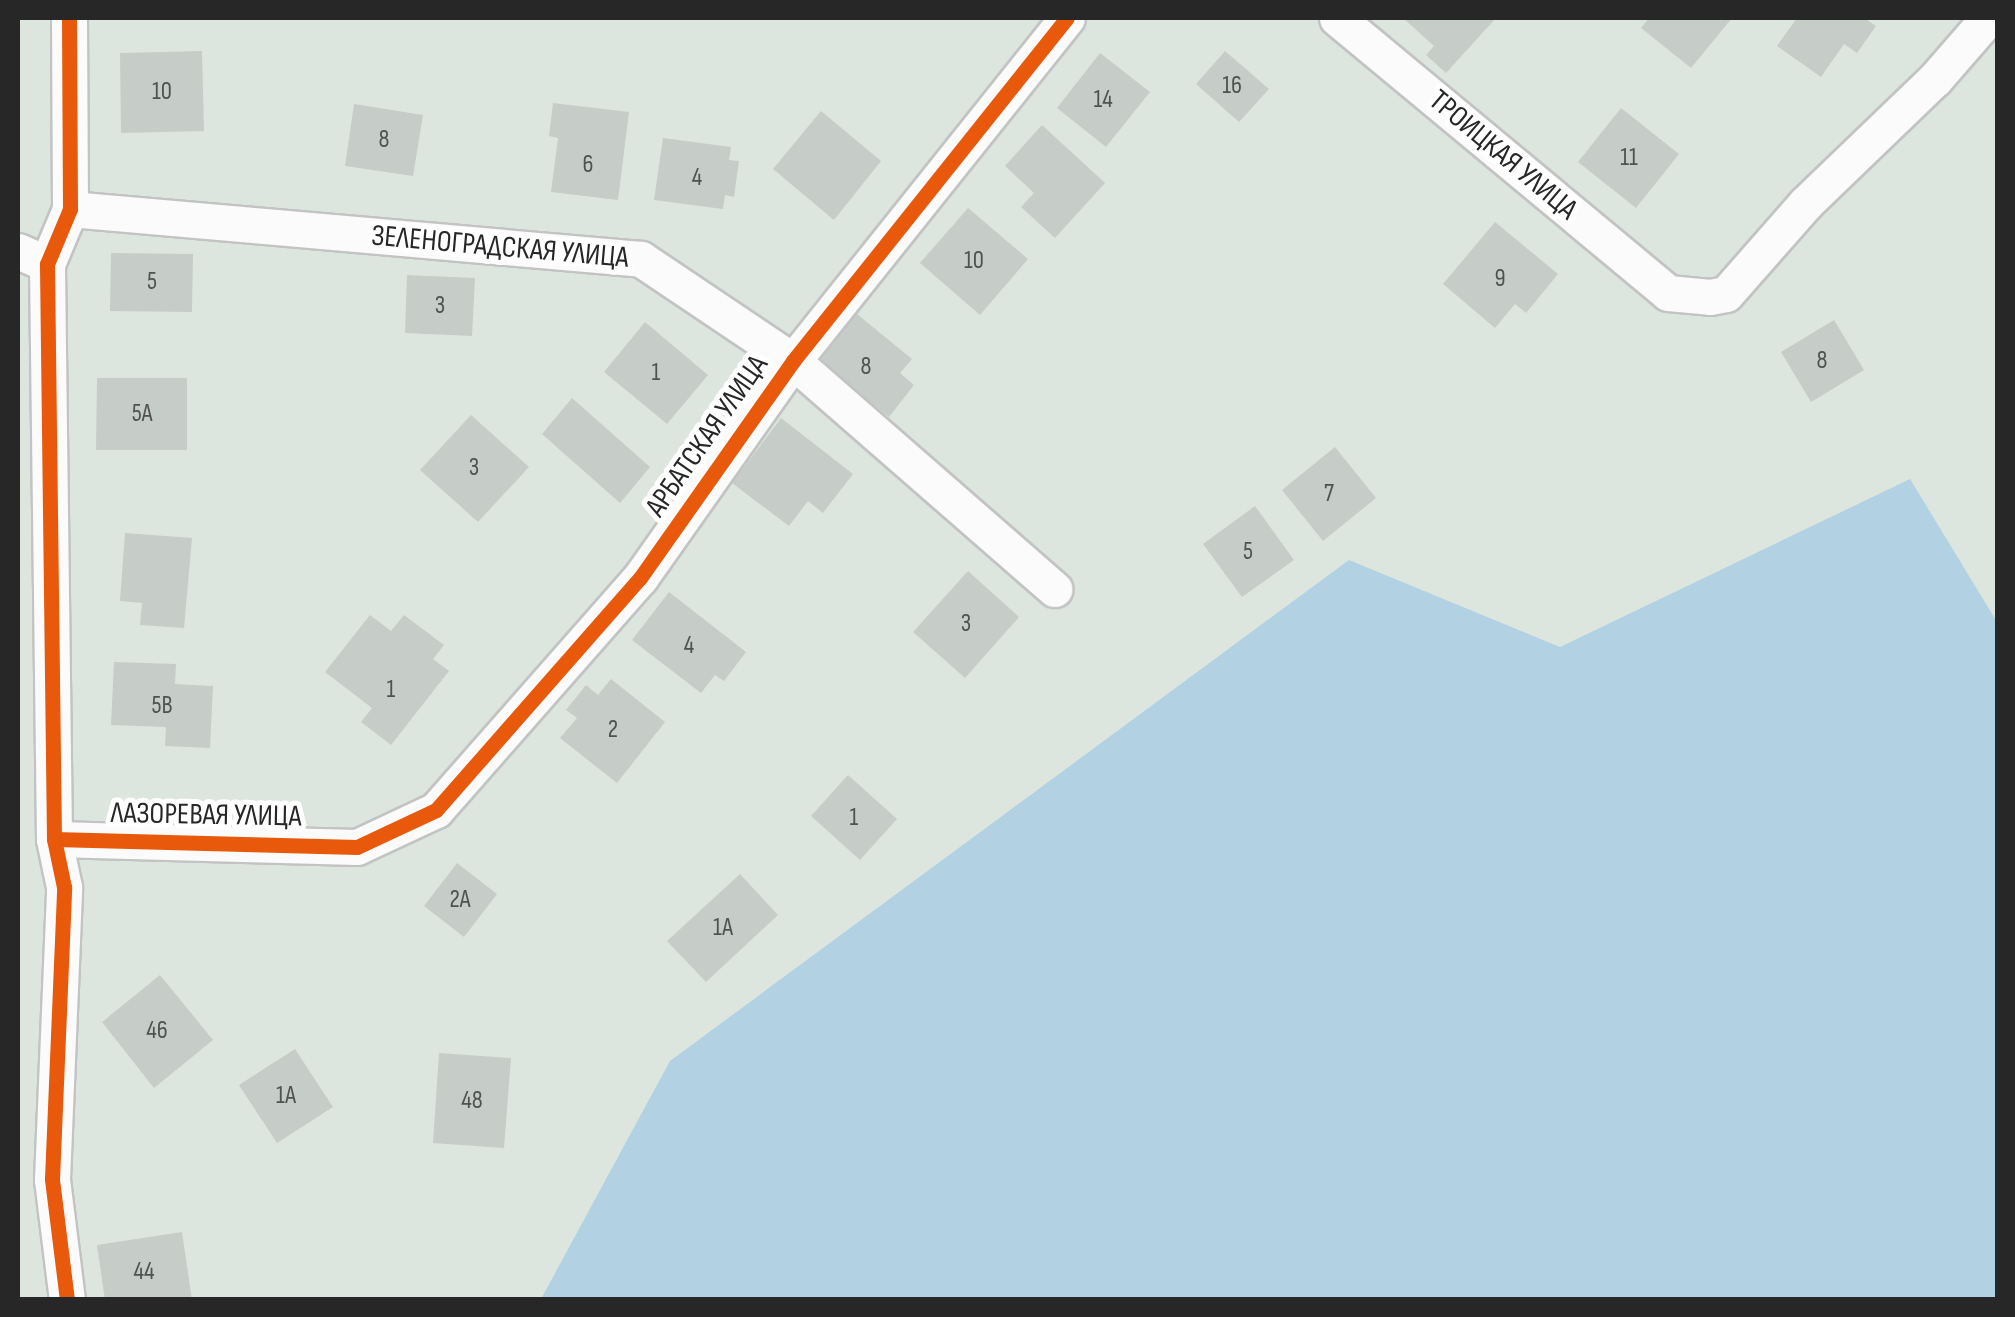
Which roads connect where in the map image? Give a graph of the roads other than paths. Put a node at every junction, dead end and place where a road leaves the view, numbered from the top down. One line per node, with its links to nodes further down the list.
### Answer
1 (69, 18): 5 (street)
2 (1068, 18): 7 (street, АРБАТСКАЯ УЛИЦА)
3 (1338, 18): 4 (street, ТРОИЦКАЯ УЛИЦА)
4 (1988, 18)
5 (70, 208): 6 (street); 7 (street, ЗЕЛЕНОГРАДСКАЯ УЛИЦА)
6 (32, 257): 9 (street)
7 (793, 361): 8 (street, ЗЕЛЕНОГРАДСКАЯ УЛИЦА); 10 (street, АРБАТСКАЯ УЛИЦА)
8 (1054, 589)
9 (54, 839): 10 (street, ЛАЗОРЕВАЯ УЛИЦА); 11 (street)
10 (357, 846)
11 (67, 1300)

